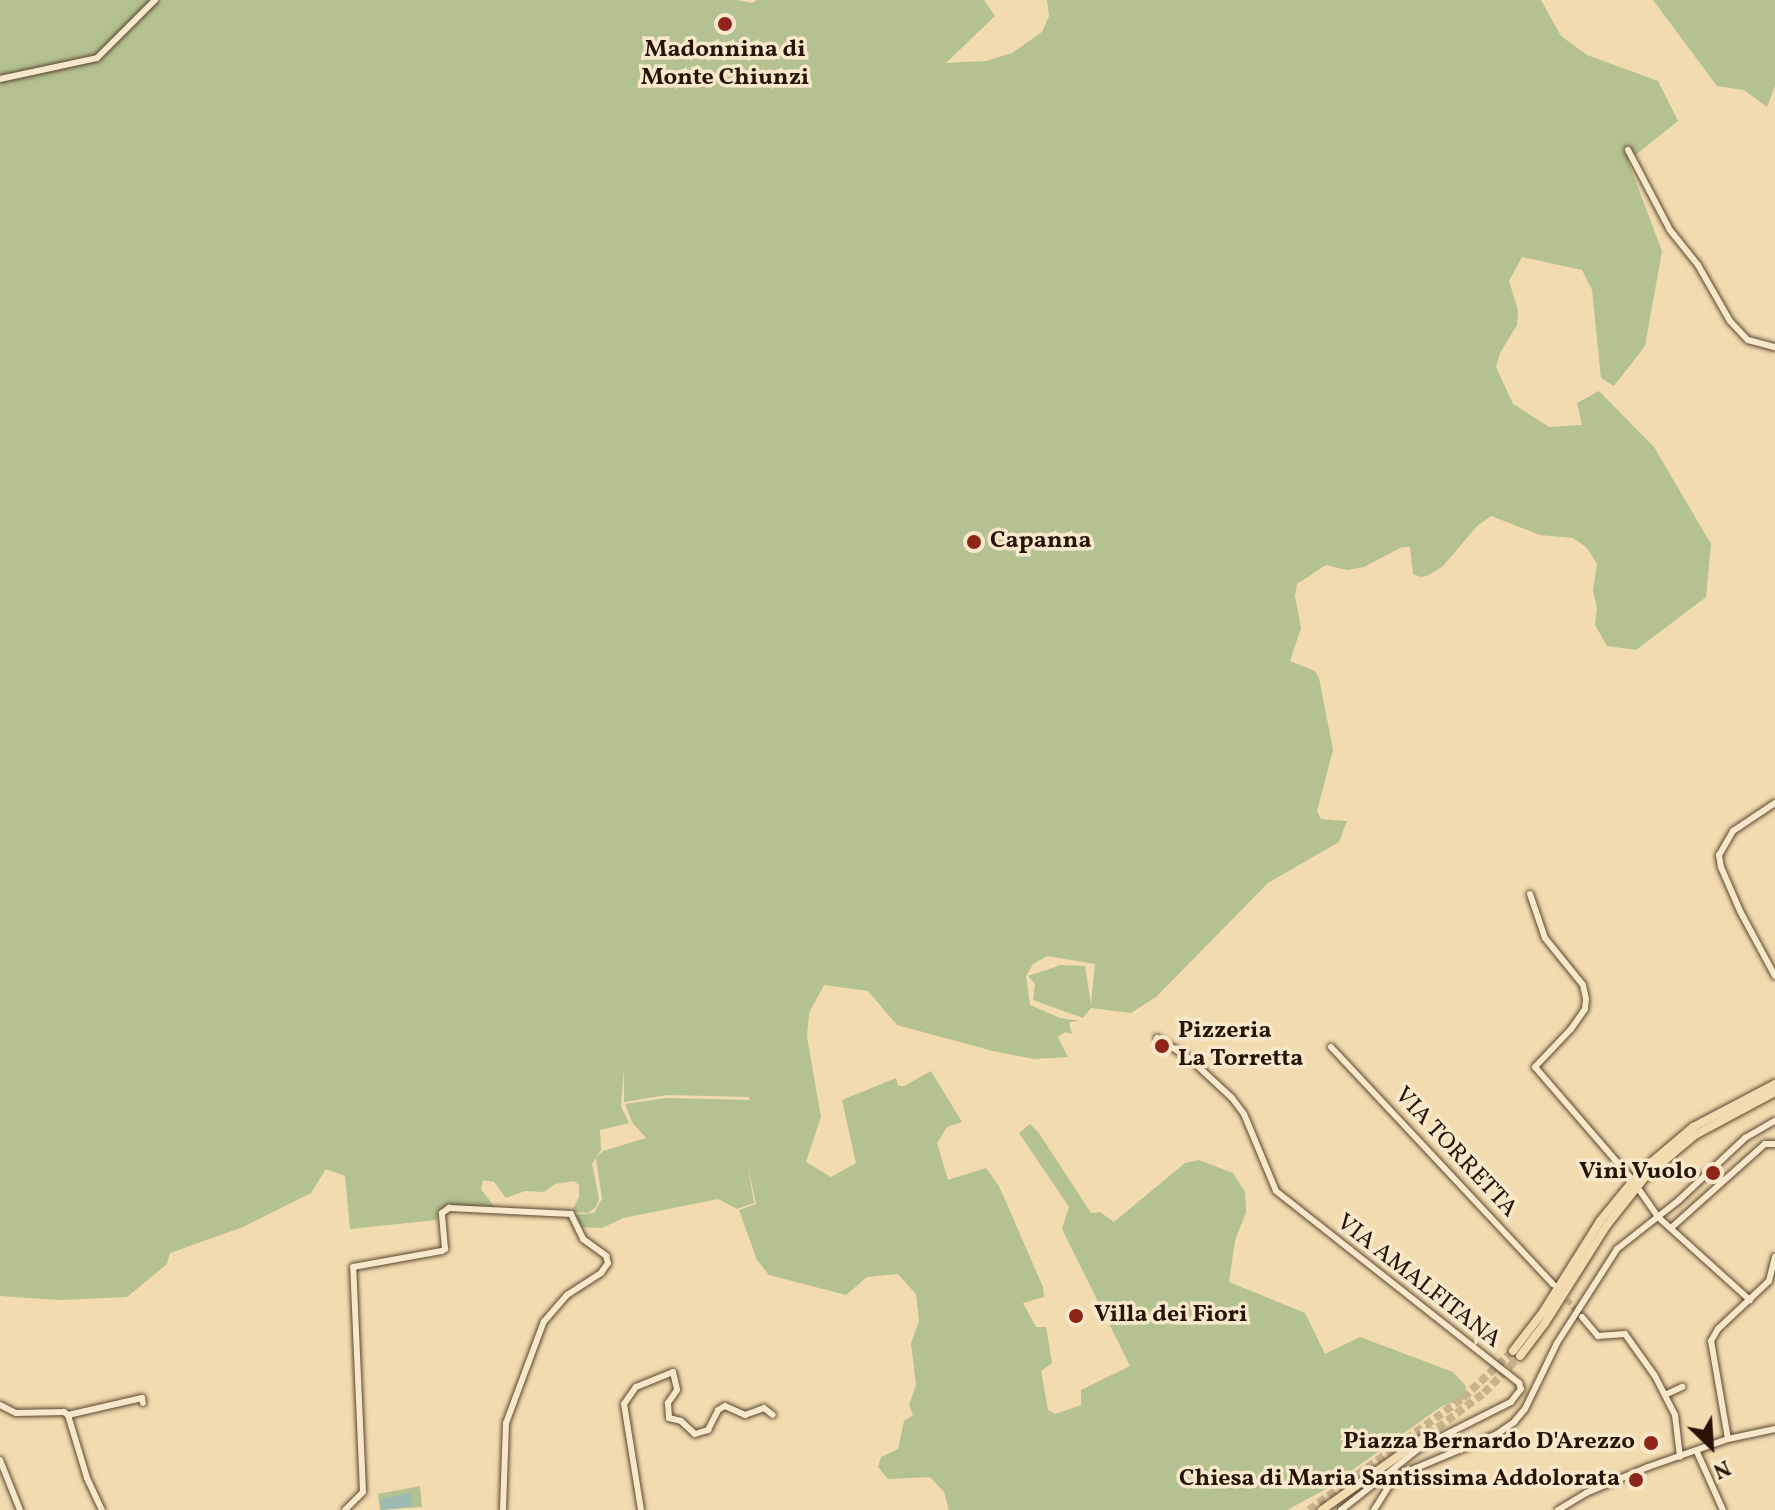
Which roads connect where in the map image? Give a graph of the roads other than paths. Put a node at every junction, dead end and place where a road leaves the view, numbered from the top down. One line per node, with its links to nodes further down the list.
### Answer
1 (155, 0): 2 (street)
2 (0, 79)
3 (1628, 150): 4 (street)
4 (1775, 347)
5 (1775, 803): 7 (street)
6 (1530, 894): 14 (street)
7 (1775, 976)
8 (1157, 1038): 41 (street, VIA AMALFITANA)
9 (1331, 1047): 20 (street, VIA TORRETTA)
10 (1775, 1084): 11 (highway)
11 (1775, 1092)
12 (1775, 1121): 16 (street)
13 (1775, 1144): 17 (street)
14 (1629, 1176)
15 (1640, 1191): 16 (street)
16 (1658, 1217): 17 (street); 42 (street)
17 (1671, 1228): 21 (street)
18 (1775, 1257): 19 (street)
19 (1772, 1280): 21 (street)
20 (1553, 1284)
21 (1750, 1300): 31 (street)
22 (1582, 1317): 24 (street)
23 (1682, 1387): 24 (street)
24 (1667, 1394): 33 (street)
25 (143, 1403): 27 (street)
26 (0, 1405): 27 (street)
27 (68, 1415): 36 (street)
28 (773, 1415): 39 (street)
29 (1775, 1429): 31 (street)
30 (1428, 1435): 40 (highway)
31 (1728, 1439): 32 (street)
32 (1697, 1452): 33 (street); 44 (street)
33 (1680, 1457): 43 (street)
34 (0, 1460): 35 (street)
35 (20, 1510)
36 (102, 1510)
37 (345, 1510): 38 (street)
38 (503, 1510)
39 (641, 1510)
40 (1322, 1510)
41 (1341, 1510)
42 (1374, 1510)
43 (1558, 1510)
44 (1723, 1510)

